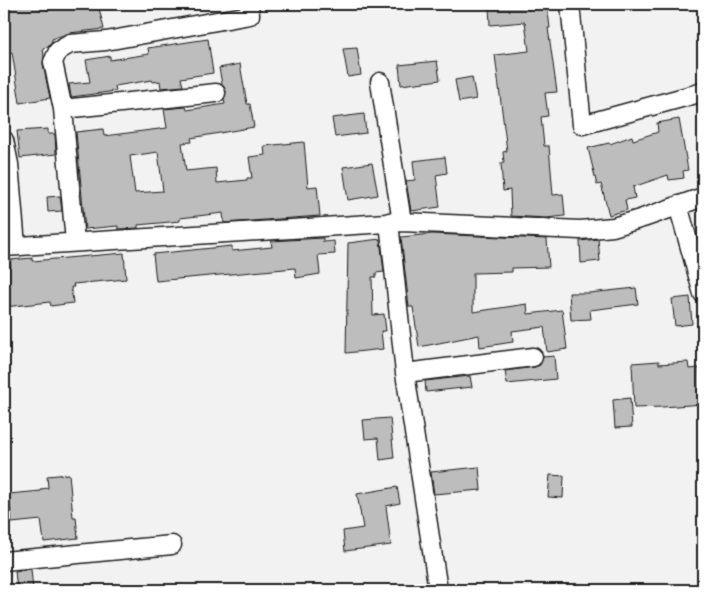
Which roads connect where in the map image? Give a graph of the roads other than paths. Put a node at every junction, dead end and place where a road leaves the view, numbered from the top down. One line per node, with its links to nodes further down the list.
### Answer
1 (249, 4): 6 (street)
2 (570, 4): 5 (street)
3 (380, 82): 10 (street)
4 (216, 92): 6 (street)
5 (703, 92)
6 (63, 109): 11 (street)
7 (4, 140): 12 (street)
8 (703, 197): 9 (street)
9 (678, 205): 10 (street); 13 (street)
10 (395, 222): 11 (street); 15 (street)
11 (75, 242): 12 (street)
12 (10, 247)
13 (703, 294)
14 (533, 358): 15 (street)
15 (405, 373): 18 (street)
16 (172, 545): 17 (street)
17 (4, 561)
18 (438, 590)

